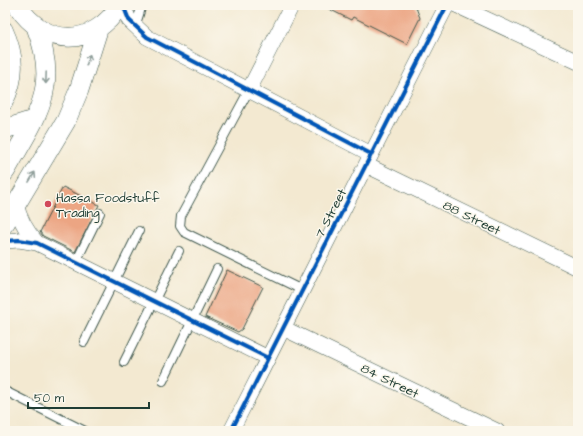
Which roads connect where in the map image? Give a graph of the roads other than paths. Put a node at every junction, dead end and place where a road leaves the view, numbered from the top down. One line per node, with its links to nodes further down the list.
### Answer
1 (17, 5): 7 (street)
2 (121, 5): 8 (street); 10 (street)
3 (142, 5): 8 (lane)
4 (292, 5): 12 (street)
5 (447, 5): 16 (street, 7 Street)
6 (456, 5): 11 (street)
7 (36, 27): 10 (street); 14 (street, one-way to 14)
8 (135, 27): 12 (street, 88 Street)
9 (5, 29): 13 (street)
10 (98, 30): 18 (street, one-way to 10)
11 (578, 62)
12 (249, 90): 16 (street, 88 Street); 29 (lane)
13 (5, 103)
14 (34, 120): 15 (street); 17 (street)
15 (5, 129)
16 (368, 159): 26 (street, 88 Street); 29 (street, 7 Street)
17 (5, 172)
18 (16, 203): 20 (street); 23 (street)
19 (100, 213): 25 (lane)
20 (5, 223)
21 (139, 231): 28 (lane)
22 (5, 241): 23 (street)
23 (37, 242): 25 (street)
24 (179, 251): 30 (lane)
25 (76, 262): 28 (street)
26 (578, 268)
27 (217, 269): 31 (lane)
28 (114, 281): 30 (street); 33 (lane)
29 (302, 290): 32 (street, 7 Street)
30 (154, 301): 31 (street); 35 (lane)
31 (192, 320): 34 (street); 36 (lane)
32 (283, 328): 34 (street, 7 Street); 40 (street, 84 Street)
33 (84, 342)
34 (268, 358): 39 (street, 7 Street)
35 (124, 362)
36 (163, 381)
37 (5, 391): 38 (lane)
38 (85, 431)
39 (231, 431)
40 (497, 431)

